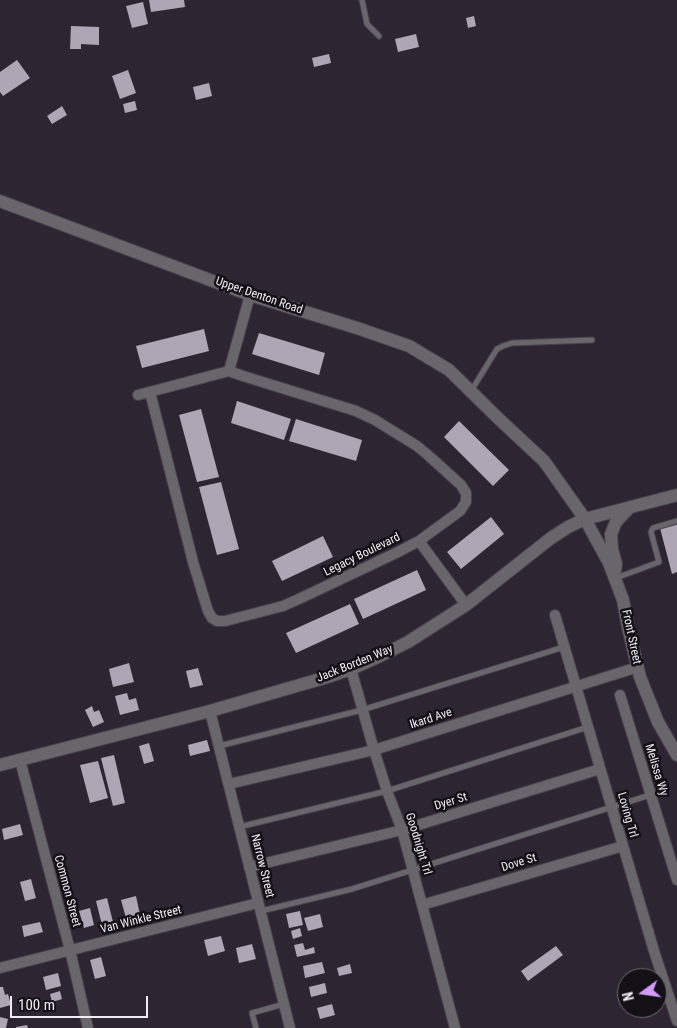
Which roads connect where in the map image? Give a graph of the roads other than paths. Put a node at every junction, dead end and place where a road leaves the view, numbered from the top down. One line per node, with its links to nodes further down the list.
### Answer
1 (362, 0): 2 (lane)
2 (379, 36)
3 (0, 201): 4 (street, Upper Denton Road)
4 (250, 295): 6 (street); 7 (street, Upper Denton Road)
5 (592, 340): 7 (lane)
6 (229, 371): 8 (street); 14 (street, Legacy Boulevard)
7 (470, 391): 12 (street, Upper Denton Road)
8 (150, 392): 9 (street); 14 (street, Legacy Boulevard)
9 (138, 395)
10 (677, 495): 11 (street, Jack Borden Way)
11 (630, 508): 12 (street, Jack Borden Way); 15 (street)
12 (585, 520): 15 (street, Front Street); 16 (street, Jack Borden Way)
13 (677, 521): 15 (lane)
14 (419, 540): 16 (street)
15 (615, 579): 19 (street, Front Street)
16 (466, 604): 20 (street, Jack Borden Way)
17 (554, 615): 18 (street, Loving Trl)
18 (564, 647): 21 (street, Loving Trl); 23 (lane)
19 (638, 667): 21 (street, Ikard Ave); 28 (street, Front Street)
20 (351, 669): 23 (street, Goodnight Trl); 24 (street, Jack Borden Way)
21 (576, 686): 25 (street, Loving Trl); 27 (street, Ikard Ave)
22 (620, 695): 34 (street, Melissa Wy)
23 (362, 710): 26 (lane); 27 (street, Goodnight Trl)
24 (210, 711): 26 (street, Narrow Street); 29 (street, Jack Borden Way)
25 (588, 727): 31 (street, Loving Trl); 33 (lane)
26 (219, 746): 32 (street, Narrow Street)
27 (374, 750): 32 (street, Ikard Ave); 33 (street, Goodnight Trl)
28 (677, 755)
29 (20, 760): 30 (street, Jack Borden Way); 44 (street, Common Street)
30 (0, 765)
31 (600, 769): 35 (street, Loving Trl); 37 (street, Dyer St)
32 (228, 784): 36 (street, Narrow Street)
33 (387, 790): 36 (lane); 37 (street, Goodnight Trl)
34 (651, 795): 35 (lane); 41 (street, Melissa Wy)
35 (611, 808): 38 (street, Loving Trl); 40 (lane)
36 (239, 827): 39 (street, Narrow Street)
37 (402, 830): 39 (street, Dyer St); 40 (street, Goodnight Trl)
38 (623, 846): 42 (street, Dove St); 47 (street, Loving Trl)
39 (249, 867): 43 (street, Narrow Street)
40 (413, 870): 42 (street, Goodnight Trl); 43 (lane)
41 (677, 880)
42 (422, 905): 51 (street, Goodnight Trl)
43 (260, 907): 44 (street, Van Winkle Street); 46 (street, Narrow Street)
44 (70, 950): 45 (street, Van Winkle Street); 48 (street, Common Street)
45 (0, 968)
46 (284, 1004): 49 (lane); 50 (street, Narrow Street)
47 (677, 1021)
48 (88, 1028)
49 (256, 1028)
50 (290, 1028)
51 (455, 1028)

